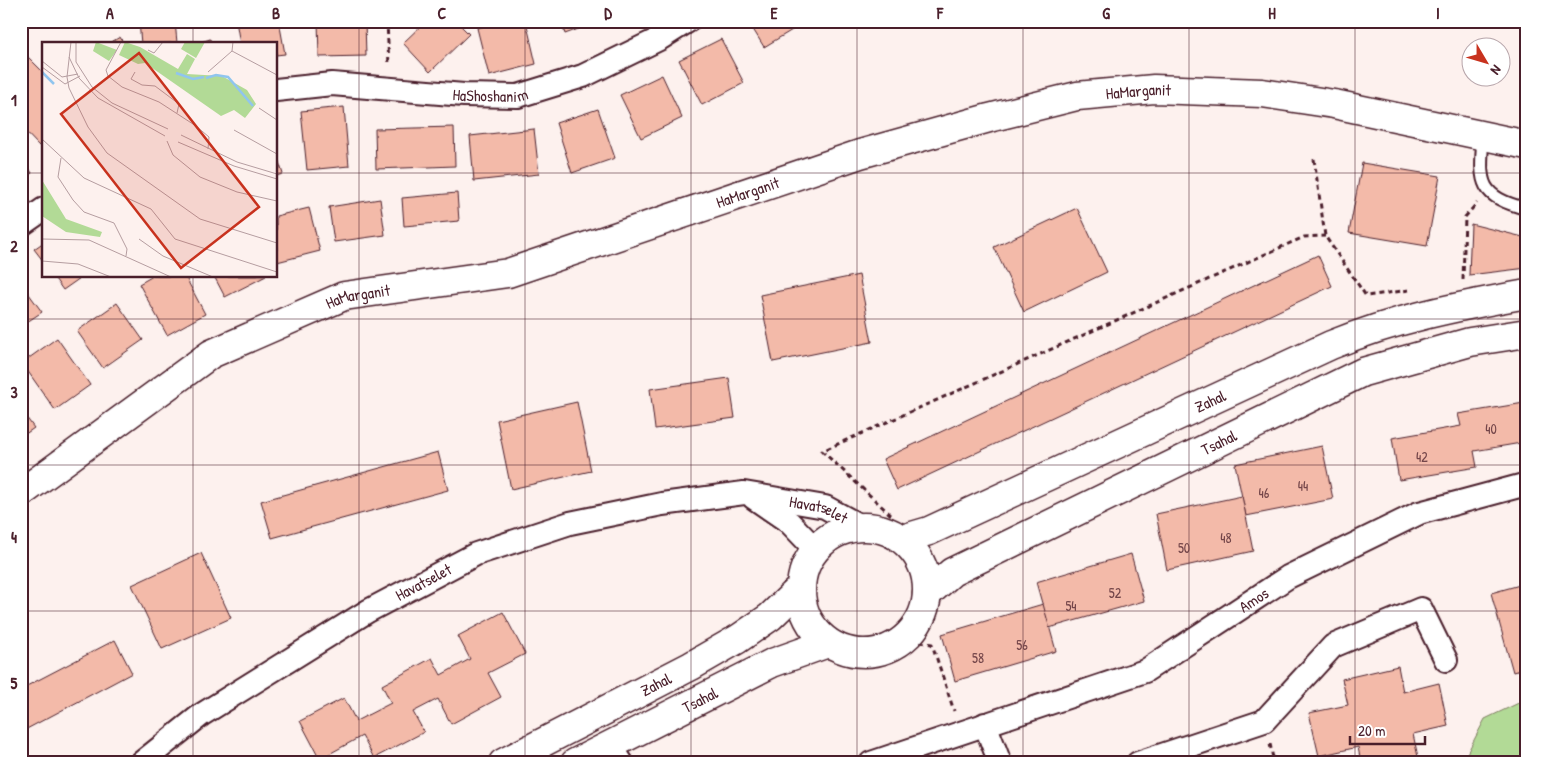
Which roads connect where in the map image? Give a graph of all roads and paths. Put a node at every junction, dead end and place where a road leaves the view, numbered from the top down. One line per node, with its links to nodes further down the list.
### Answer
1 (387, 21): 3 (path)
2 (688, 21): 3 (street, HaShoshanim)
3 (390, 89): 4 (street, HaShoshanim)
4 (278, 90)
5 (1483, 136): 6 (main road, HaMarganit); 8 (lane); 18 (main road, HaMarganit)
6 (1527, 145)
7 (1314, 159): 12 (path)
8 (1488, 192): 9 (lane); 15 (path)
9 (1527, 209)
10 (42, 210): 11 (street)
11 (21, 225)
12 (1325, 236): 14 (path); 21 (path)
13 (1527, 294): 15 (main road, Zahal)
14 (1366, 296)
15 (1462, 305): 21 (main road, Zahal)
16 (1527, 333): 24 (main road, Tsahal)
17 (1527, 484): 28 (street, Amos)
18 (21, 493)
19 (744, 493): 20 (street, Havatselet); 22 (street, Havatselet); 30 (street, Havatselet)
20 (860, 526): 21 (main road); 22 (main road)
21 (908, 537): 24 (main road)
22 (815, 549): 23 (main road)
23 (800, 588): 25 (main road); 31 (main road, Zahal)
24 (932, 606): 25 (main road); 27 (path)
25 (828, 643): 29 (main road, Tsahal)
26 (1446, 660): 35 (street)
27 (955, 716)
28 (985, 724): 33 (street, Amos); 34 (street)
29 (616, 753): 32 (main road, Tsahal)
30 (141, 763)
31 (503, 763)
32 (575, 763)
33 (872, 763)
34 (1000, 763)
35 (1138, 763)

